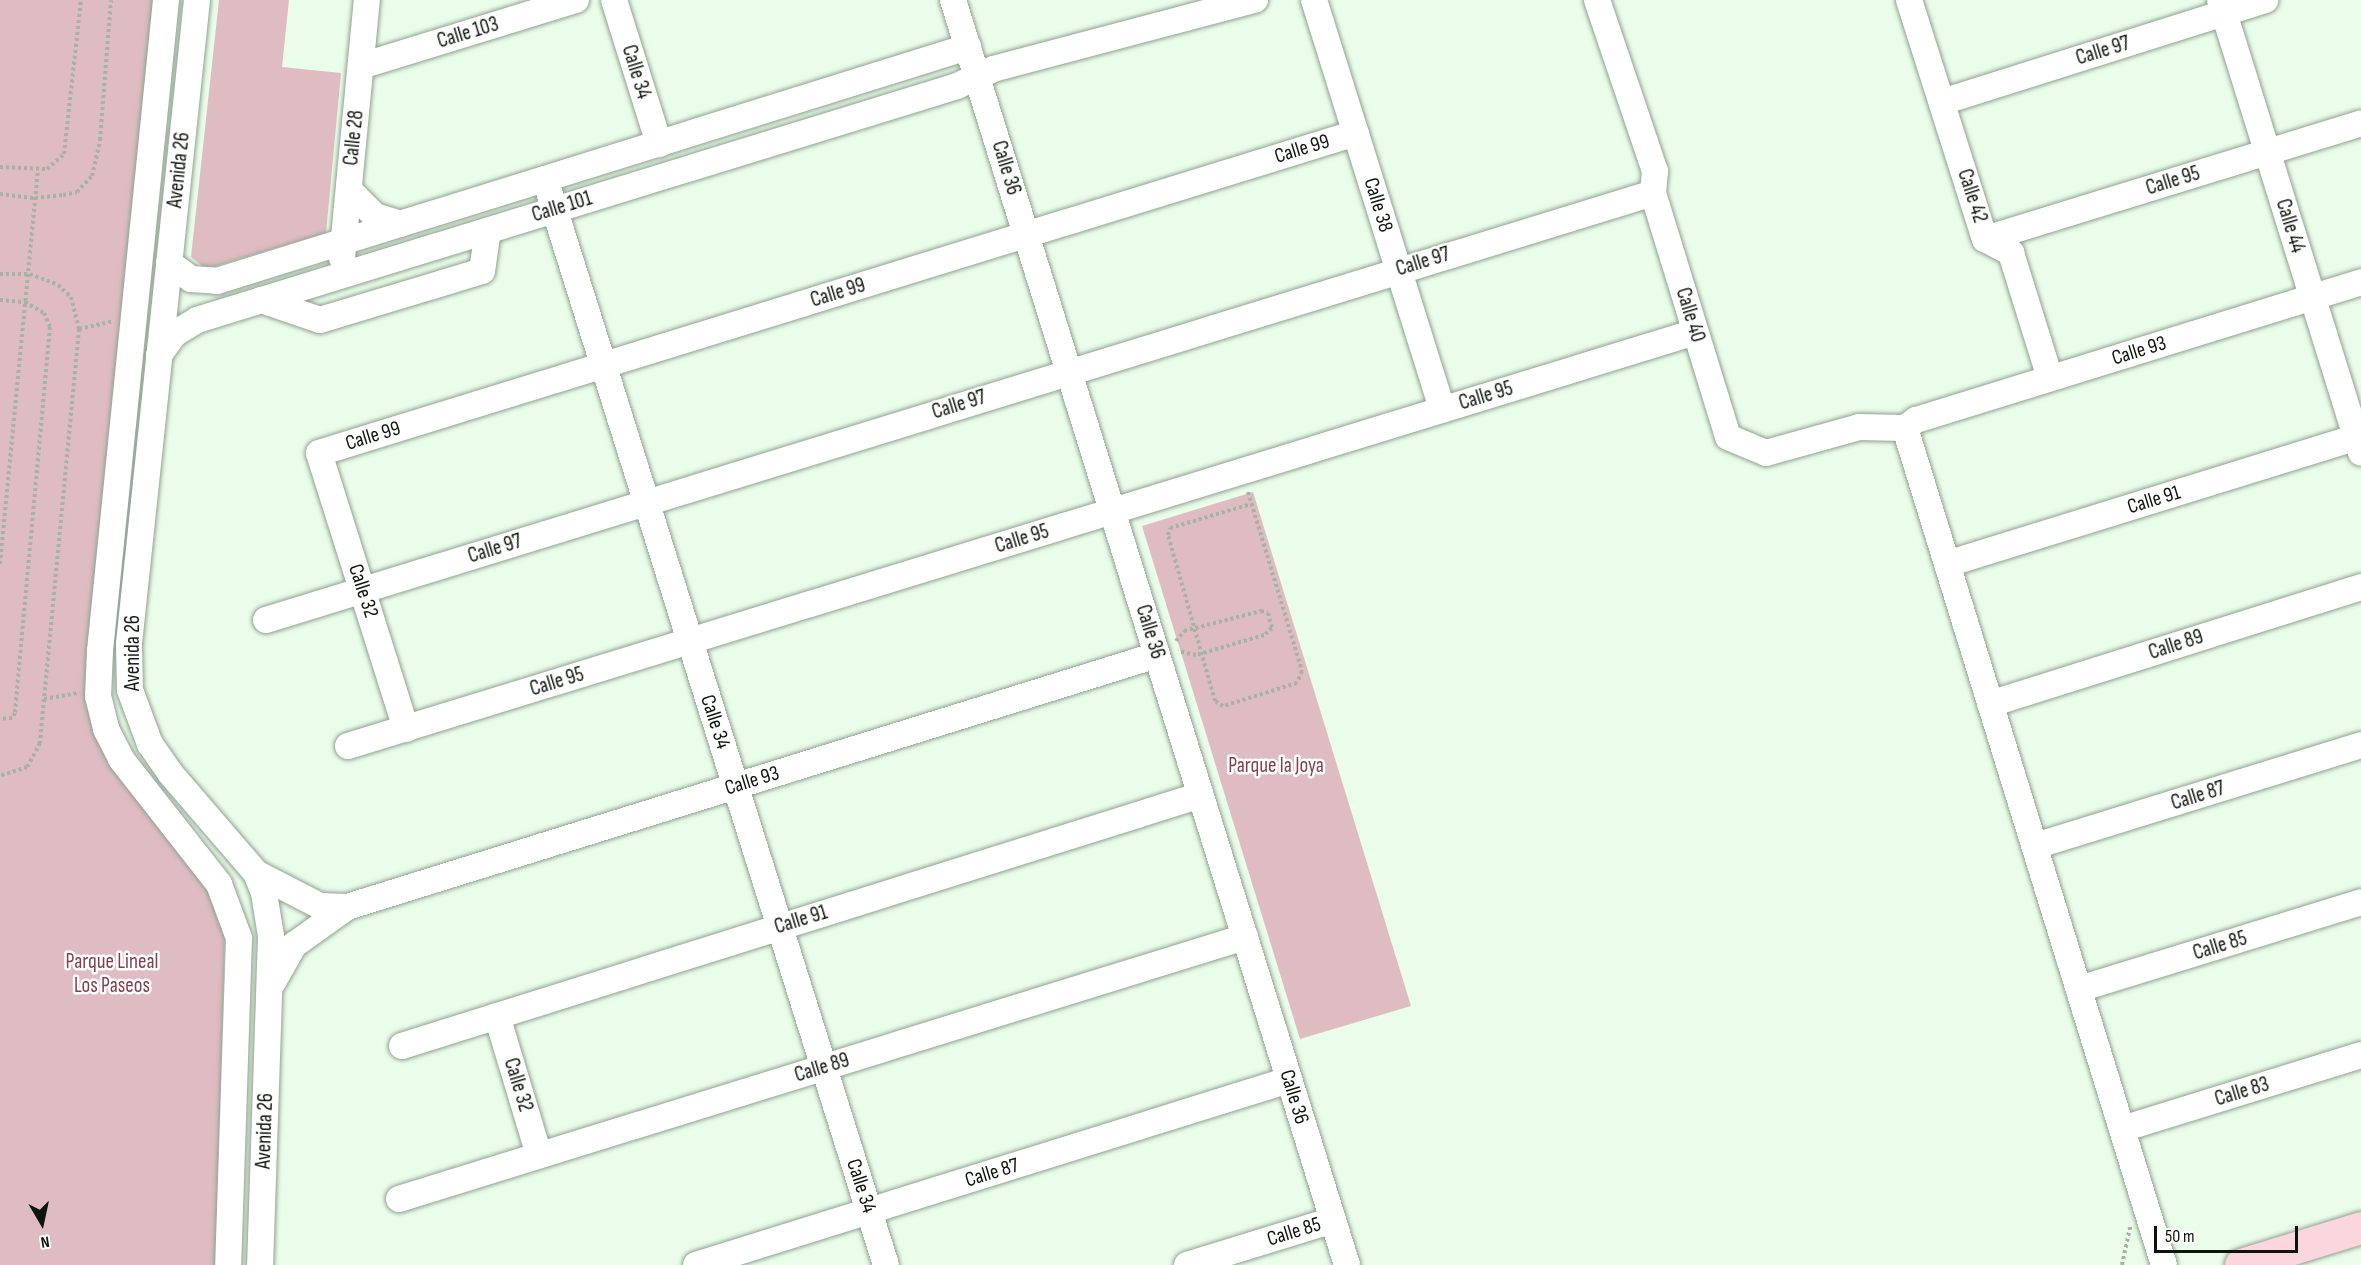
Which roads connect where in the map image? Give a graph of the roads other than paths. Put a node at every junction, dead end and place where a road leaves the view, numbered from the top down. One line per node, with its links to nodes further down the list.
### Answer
1 (166, 0): 80 (street, Avenida 26)
2 (197, 0): 30 (street, Avenida 26)
3 (367, 0): 14 (street, Calle 28)
4 (576, 0): 14 (street, Calle 103)
5 (614, 0): 19 (street, Calle 34)
6 (953, 0): 13 (street, Calle 36)
7 (1255, 0): 15 (street, Calle 101)
8 (1314, 0): 18 (street, Calle 38)
9 (1597, 0): 23 (street, Calle 40)
10 (1909, 0): 16 (street, Calle 42)
11 (2265, 0): 12 (street, Calle 97)
12 (2222, 6): 16 (street, Calle 97); 20 (street, Calle 44)
13 (968, 47): 15 (street, Calle 36); 19 (street, Calle 101)
14 (361, 66): 22 (street, Calle 28)
15 (977, 76): 24 (street, Calle 101); 27 (street, Calle 36)
16 (1942, 102): 28 (street, Calle 42)
17 (2361, 123): 20 (street, Calle 95)
18 (1356, 133): 27 (street, Calle 99); 31 (street, Calle 38)
19 (658, 144): 21 (street, Calle 101)
20 (2267, 152): 28 (street, Calle 95); 34 (street, Calle 44)
21 (545, 179): 24 (street, Calle 34); 25 (street, Calle 101)
22 (349, 190): 25 (street); 29 (street, Calle 28)
23 (1653, 193): 31 (street, Calle 97); 36 (street, Calle 40)
24 (555, 210): 26 (street, Calle 101); 38 (street, Calle 34)
25 (400, 224): 29 (street, Calle 101)
26 (488, 230): 32 (street, Calle 101); 35 (street)
27 (1026, 234): 38 (street, Calle 99); 39 (street, Calle 36)
28 (1985, 239): 40 (street, Calle 42)
29 (343, 242): 30 (street, Calle 101); 32 (street, Calle 28)
30 (169, 264): 37 (street, Avenida 26)
31 (1398, 269): 39 (street, Calle 97); 41 (street, Calle 38)
32 (340, 276): 35 (street, Calle 101)
33 (2361, 282): 34 (street, Calle 93)
34 (2313, 297): 40 (street, Calle 93); 44 (street, Calle 44)
35 (261, 300): 37 (street, Calle 101)
36 (1695, 332): 41 (street, Calle 95); 43 (street, Calle 40)
37 (159, 355): 61 (street, Avenida 26)
38 (603, 365): 45 (street, Calle 99); 46 (street, Calle 34)
39 (1069, 371): 46 (street, Calle 97); 47 (street, Calle 36)
40 (2050, 378): 42 (street, Calle 93)
41 (1442, 409): 47 (street, Calle 95)
42 (1911, 424): 43 (street, Calle 93); 48 (street)
43 (1728, 437)
44 (2359, 442): 48 (street, Calle 91)
45 (319, 453): 50 (street, Calle 32)
46 (646, 502): 50 (street, Calle 97); 52 (street, Calle 34)
47 (1112, 511): 52 (street, Calle 95); 53 (street, Calle 36)
48 (1947, 564): 54 (street)
49 (2361, 587): 54 (street, Calle 89)
50 (363, 590): 51 (street, Calle 97); 55 (street, Calle 32)
51 (266, 620)
52 (690, 641): 55 (street, Calle 95); 58 (street, Calle 34)
53 (1170, 650): 58 (street, Calle 93); 59 (street, Calle 36)
54 (1990, 704): 60 (street)
55 (406, 729): 57 (street, Calle 95)
56 (2361, 745): 60 (street, Calle 87)
57 (348, 746)
58 (735, 786): 63 (street, Calle 93); 64 (street, Calle 34)
59 (1201, 795): 64 (street, Calle 91); 65 (street, Calle 36)
60 (2035, 846): 67 (street)
61 (256, 873): 63 (street, Calle 93); 66 (street, Avenida 26)
62 (2361, 902): 67 (street, Calle 85)
63 (347, 907): 66 (street, Calle 93)
64 (780, 927): 68 (street, Calle 91); 71 (street, Calle 34)
65 (1245, 937): 71 (street, Calle 89); 72 (street, Calle 36)
66 (270, 987): 81 (street, Avenida 26)
67 (2079, 989): 73 (street)
68 (497, 1016): 69 (street, Calle 91); 74 (street, Calle 32)
69 (402, 1046)
70 (2361, 1055): 73 (street, Calle 83)
71 (824, 1067): 74 (street, Calle 89); 76 (street, Calle 34)
72 (1289, 1080): 76 (street, Calle 87); 77 (street, Calle 36)
73 (2122, 1129): 86 (street)
74 (539, 1155): 75 (street, Calle 89)
75 (399, 1199)
76 (869, 1211): 82 (street, Calle 87); 83 (street, Calle 34)
77 (1333, 1220): 84 (street, Calle 85); 85 (street, Calle 36)
78 (2361, 1228): 79 (main road)
79 (2252, 1263)
80 (228, 1265)
81 (260, 1265)
82 (696, 1265)
83 (886, 1265)
84 (1187, 1265)
85 (1347, 1265)
86 (2164, 1265)

